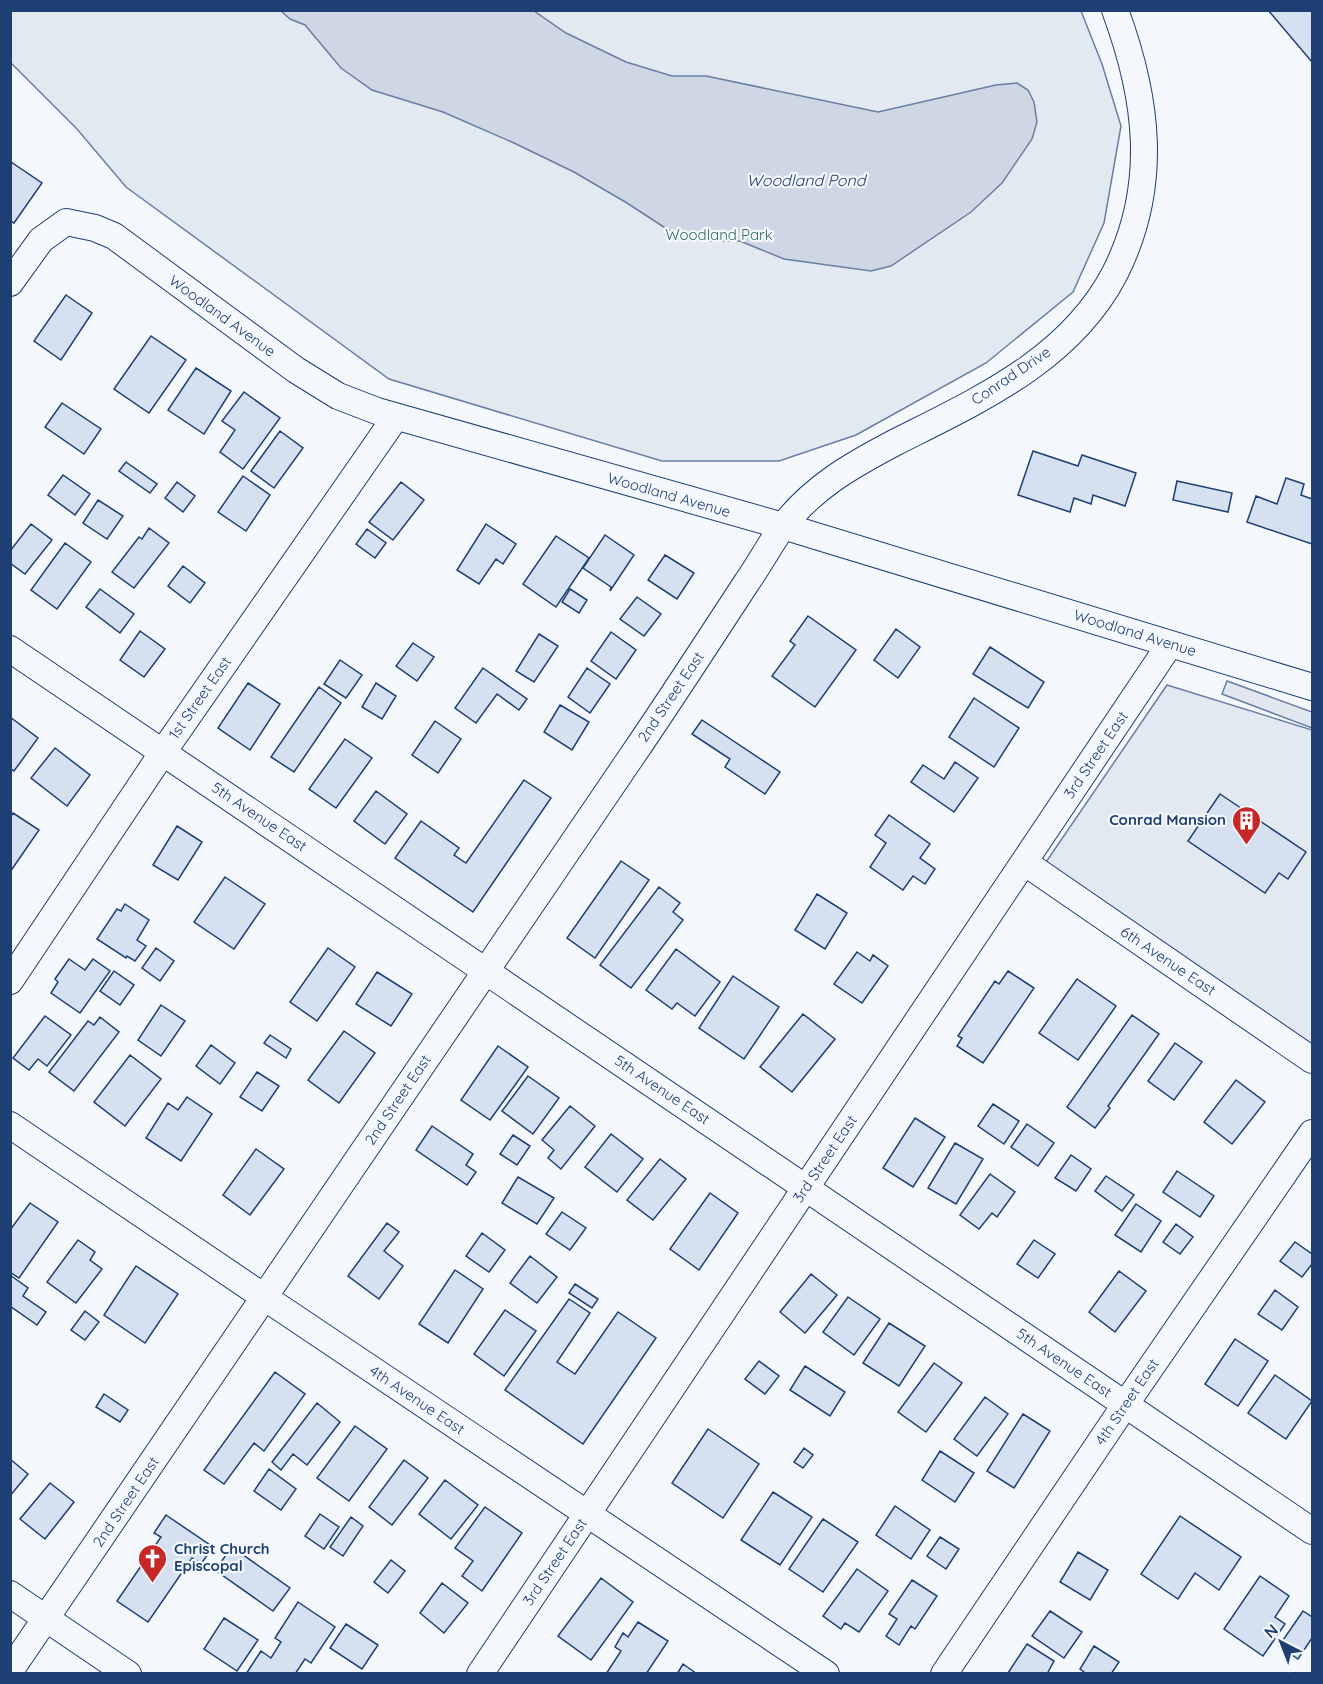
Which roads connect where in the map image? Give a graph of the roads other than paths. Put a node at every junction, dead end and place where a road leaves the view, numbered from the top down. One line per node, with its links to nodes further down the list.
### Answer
1 (1115, 10): 4 (street, Conrad Drive)
2 (10, 283): 3 (street, Woodland Avenue)
3 (395, 418): 4 (street, Woodland Avenue); 8 (street, 1st Street East)
4 (783, 526): 5 (street, Woodland Avenue); 10 (street, 2nd Street East)
5 (1170, 644): 7 (street, Woodland Avenue); 9 (street, 3rd Street East)
6 (10, 649): 8 (street, 5th Avenue East)
7 (1312, 687)
8 (163, 752): 10 (street, 5th Avenue East); 11 (street, 1st Street East)
9 (1024, 862): 12 (street, 6th Avenue East); 15 (street, 3rd Street East)
10 (486, 971): 15 (street, 5th Avenue East); 16 (street, 2nd Street East)
11 (10, 981)
12 (1312, 1060)
13 (10, 1125): 16 (street, 4th Avenue East)
14 (1312, 1133): 17 (street, 4th Street East)
15 (806, 1188): 17 (street, 5th Avenue East); 18 (street, 3rd Street East)
16 (264, 1298): 18 (street, 4th Avenue East); 21 (street, 2nd Street East)
17 (1125, 1405): 19 (street, 5th Avenue East); 26 (street, 4th Street East)
18 (587, 1514): 24 (street, 3rd Street East); 25 (street, 4th Avenue East)
19 (1312, 1532)
20 (10, 1594): 21 (street)
21 (46, 1619): 22 (street, 2nd Street East); 23 (street)
22 (10, 1671)
23 (128, 1674)
24 (480, 1674)
25 (826, 1674)
26 (944, 1674)

